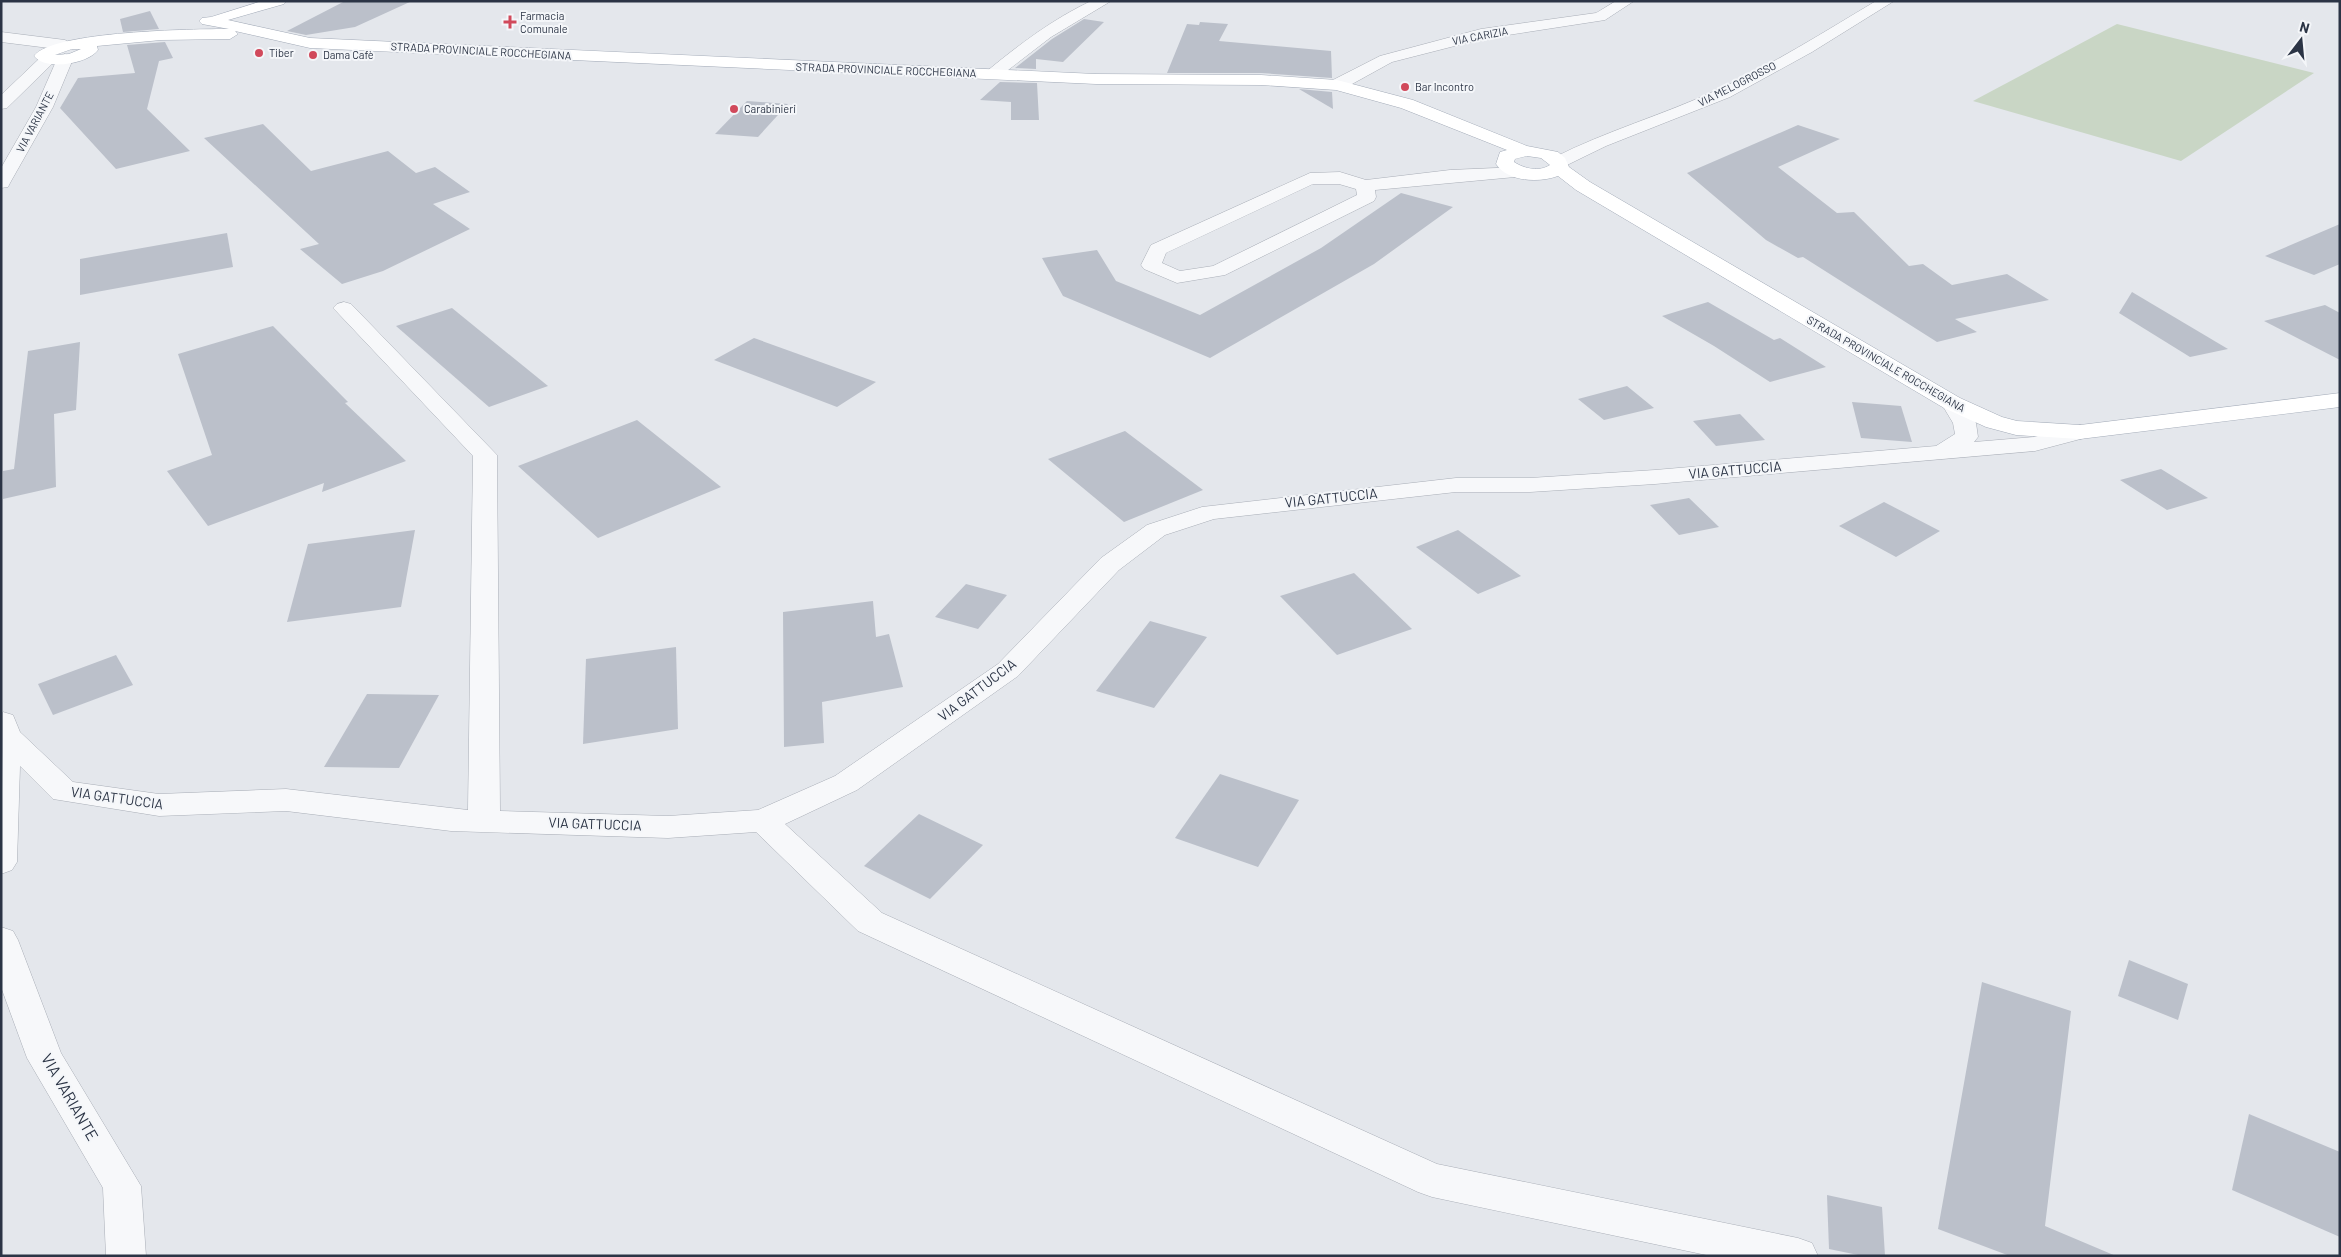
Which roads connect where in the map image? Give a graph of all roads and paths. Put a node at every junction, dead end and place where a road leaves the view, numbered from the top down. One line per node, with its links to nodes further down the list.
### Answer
1 (280, 1): 5 (main road)
2 (1104, 1): 13 (street)
3 (1627, 1): 14 (street, VIA CARIZIA)
4 (1887, 1): 17 (street, VIA MELOGROSSO)
5 (247, 10): 6 (main road); 7 (main road)
6 (207, 21): 7 (main road, STRADA PROVINCIALE ROCCHEGIANA); 8 (main road); 11 (main road)
7 (248, 27): 9 (main road, STRADA PROVINCIALE ROCCHEGIANA)
8 (226, 34): 9 (main road, STRADA PROVINCIALE ROCCHEGIANA); 11 (main road, STRADA PROVINCIALE ROCCHEGIANA)
9 (274, 35): 13 (main road, STRADA PROVINCIALE ROCCHEGIANA)
10 (1, 37): 12 (street); 12 (street)
11 (141, 37): 12 (main road)
12 (64, 52): 15 (street); 18 (street, VIA VARIANTE)
13 (993, 74): 14 (main road, STRADA PROVINCIALE ROCCHEGIANA)
14 (1337, 85): 16 (main road, STRADA PROVINCIALE ROCCHEGIANA)
15 (1, 104)
16 (1514, 160): 17 (main road, STRADA PROVINCIALE ROCCHEGIANA); 19 (street)
17 (1552, 164): 22 (main road, STRADA PROVINCIALE ROCCHEGIANA)
18 (1, 183)
19 (1365, 186): 19 (street)
20 (344, 308): 28 (street)
21 (2340, 400): 24 (main road, STRADA PROVINCIALE ROCCHEGIANA)
22 (1952, 403): 23 (main road, STRADA PROVINCIALE ROCCHEGIANA); 26 (street)
23 (2004, 425): 24 (main road, STRADA PROVINCIALE ROCCHEGIANA); 25 (street)
24 (2080, 432): 25 (street, VIA GATTUCCIA)
25 (1992, 448): 26 (street, VIA GATTUCCIA)
26 (1945, 450): 29 (street, VIA GATTUCCIA)
27 (3, 726): 28 (street, VIA GATTUCCIA); 30 (street)
28 (484, 821): 29 (street, VIA GATTUCCIA)
29 (763, 821): 33 (street)
30 (1, 862)
31 (1, 940): 32 (street, VIA VARIANTE)
32 (126, 1256)
33 (1798, 1256)

